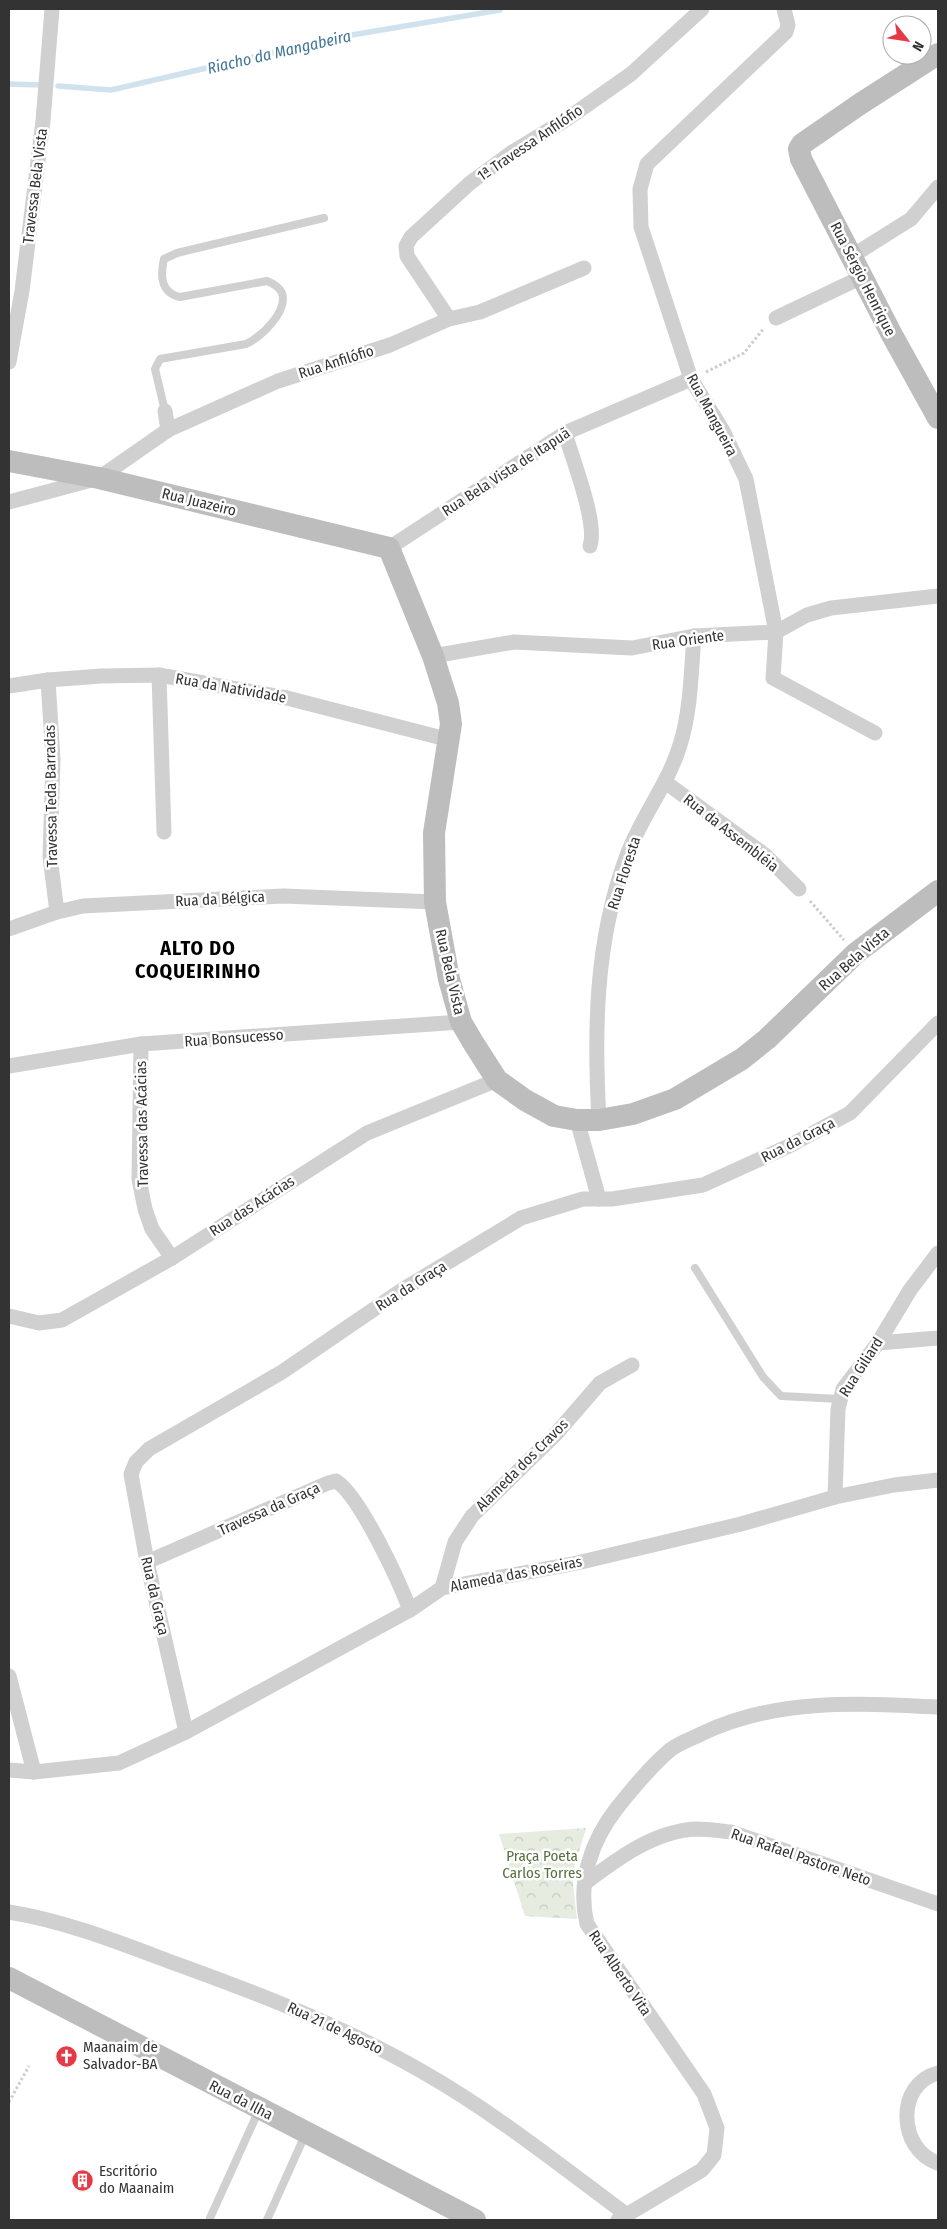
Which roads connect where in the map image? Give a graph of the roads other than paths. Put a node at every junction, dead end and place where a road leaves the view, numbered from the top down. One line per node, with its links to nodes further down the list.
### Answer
1 (52, 9): 12 (street, Travessa Bela Vista)
2 (702, 9): 11 (street, 1ª Travessa Anfilófio)
3 (784, 9): 14 (street, Rua Mangueira)
4 (938, 54): 7 (main road, Rua Sérgio Henrique)
5 (938, 187): 7 (street)
6 (324, 218): 15 (lane)
7 (852, 256): 9 (main road, Rua Sérgio Henrique)
8 (584, 268): 11 (street, Rua Anfilófio)
9 (862, 277): 10 (street); 16 (main road, Rua Sérgio Henrique)
10 (776, 318)
11 (449, 319): 17 (street, Rua Anfilófio)
12 (10, 345): 13 (street, Travessa Bela Vista)
13 (9, 362)
14 (691, 379): 18 (street, Rua Bela Vista de Itapuã); 25 (street, Rua Mangueira)
15 (164, 410): 17 (street)
16 (938, 418)
17 (168, 430): 20 (street, Rua Anfilófio)
18 (564, 432): 22 (street); 23 (street, Rua Bela Vista de Itapuã)
19 (9, 460): 20 (main road, Rua Juazeiro)
20 (99, 478): 21 (street, Rua Anfilófio); 23 (main road, Rua Juazeiro)
21 (9, 502)
22 (590, 546)
23 (389, 548): 27 (main road, Rua Bela Vista)
24 (938, 596): 25 (street, Rua Oriente)
25 (776, 632): 26 (street, Rua Oriente); 31 (street, Rua Mangueira)
26 (694, 636): 27 (street, Rua Oriente); 33 (street, Rua Floresta)
27 (433, 656): 32 (main road, Rua Bela Vista)
28 (159, 676): 29 (street, Rua da Natividade); 32 (street, Rua da Natividade); 34 (street)
29 (48, 680): 30 (street, Rua da Natividade); 38 (street, Travessa Teda Barradas)
30 (9, 686)
31 (875, 733)
32 (450, 740): 37 (main road, Rua Bela Vista)
33 (665, 782): 35 (street, Rua da Assembléia); 46 (street, Rua Floresta)
34 (164, 832)
35 (799, 889)
36 (938, 891): 46 (main road, Rua Bela Vista)
37 (435, 902): 38 (street, Rua da Bélgica); 40 (main road, Rua Bela Vista)
38 (57, 912): 39 (street, Rua da Bélgica)
39 (9, 929)
40 (461, 1022): 42 (street, Rua Bonsucesso); 44 (main road, Rua Bela Vista)
41 (938, 1023): 47 (street, Rua da Graça)
42 (141, 1044): 43 (street, Rua Bonsucesso); 49 (street, Travessa das Acácias)
43 (9, 1066)
44 (497, 1080): 45 (main road, Rua Bela Vista); 49 (street, Rua das Acácias)
45 (577, 1120): 46 (main road, Rua Bela Vista); 47 (street)
46 (599, 1120)
47 (599, 1199): 58 (street, Rua da Graça)
48 (938, 1252): 53 (street, Rua Giliard)
49 (172, 1258): 51 (street, Rua das Acácias)
50 (696, 1268): 55 (lane)
51 (9, 1316)
52 (938, 1338): 53 (street)
53 (878, 1343): 55 (street, Rua Giliard)
54 (632, 1365): 59 (street, Alameda dos Cravos)
55 (839, 1399): 57 (street, Rua Giliard)
56 (938, 1480): 57 (street, Alameda das Roseiras)
57 (835, 1498): 59 (street, Alameda das Roseiras)
58 (147, 1562): 60 (street, Travessa da Graça); 63 (street, Rua da Graça)
59 (442, 1588): 60 (street, Alameda das Roseiras)
60 (410, 1610): 63 (street, Alameda das Roseiras)
61 (9, 1676): 65 (street)
62 (938, 1707): 66 (street, Rua Alberto Vita)
63 (186, 1732): 65 (street, Alameda das Roseiras)
64 (9, 1770): 65 (street, Alameda das Roseiras)
65 (34, 1772)
66 (586, 1883): 67 (street, Rua Rafael Pastore Neto); 75 (street, Rua Alberto Vita)
67 (938, 1904)
68 (9, 1912): 75 (street, Rua 21 de Agosto)
69 (9, 1978): 71 (main road, Rua da Ilha)
70 (938, 2073): 73 (street)
71 (259, 2109): 72 (main road, Rua da Ilha); 74 (lane)
72 (306, 2133): 76 (lane); 77 (main road, Rua da Ilha)
73 (938, 2162)
74 (210, 2218)
75 (623, 2218)
76 (267, 2220)
77 (475, 2220)

